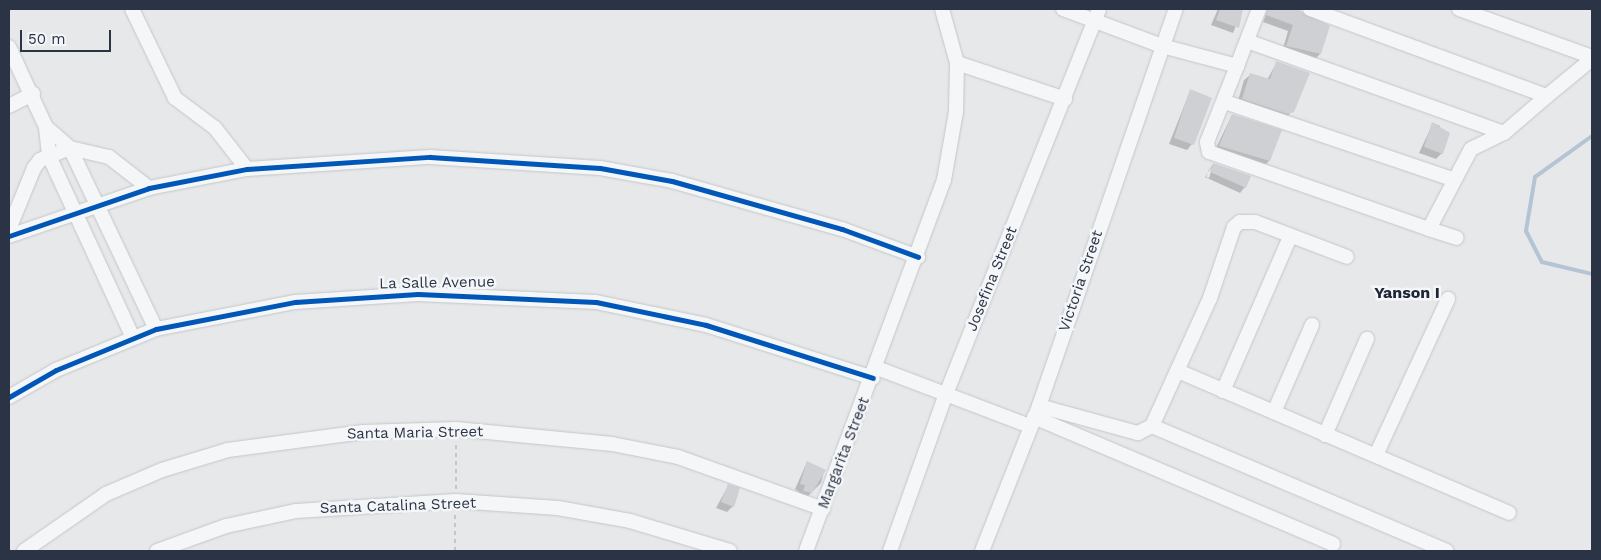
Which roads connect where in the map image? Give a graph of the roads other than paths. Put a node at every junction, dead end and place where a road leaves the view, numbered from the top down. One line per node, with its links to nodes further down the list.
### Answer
1 (132, 9): 24 (street)
2 (942, 9): 13 (street, Margarita Street)
3 (1063, 9): 8 (street)
4 (1176, 9): 11 (street, Victoria Street)
5 (1259, 9): 9 (street)
6 (1310, 9): 16 (street)
7 (1458, 9): 12 (street)
8 (1097, 15): 11 (street); 17 (street, Josefina Street)
9 (1247, 41): 14 (street); 21 (street)
10 (9, 46): 15 (street)
11 (1162, 46): 14 (street); 47 (street, Victoria Street)
12 (1592, 58): 16 (street)
13 (957, 63): 17 (street); 34 (street, Margarita Street)
14 (1238, 66): 18 (street)
15 (33, 94): 19 (street); 20 (street)
16 (1547, 96): 21 (street)
17 (1064, 99): 44 (street, Josefina Street)
18 (1225, 102): 25 (street); 30 (street)
19 (9, 106)
20 (46, 127): 22 (street); 23 (street)
21 (1504, 133): 25 (street)
22 (70, 148): 23 (street); 26 (street); 27 (street)
23 (49, 156): 28 (street); 29 (street)
24 (247, 169): 26 (street); 34 (street)
25 (1453, 179): 30 (street)
26 (149, 188): 27 (street)
27 (97, 204): 28 (street); 38 (street)
28 (78, 212): 31 (street); 39 (street)
29 (9, 229)
30 (1429, 229): 33 (street)
31 (9, 236)
32 (1290, 237): 35 (street); 41 (street); 43 (street)
33 (1457, 238)
34 (918, 257): 42 (street, Margarita Street)
35 (1347, 257)
36 (1448, 299): 50 (street)
37 (1312, 325): 46 (street)
38 (156, 329): 39 (street, La Salle Avenue); 42 (street, La Salle Avenue)
39 (134, 338): 45 (street, La Salle Avenue)
40 (1368, 339): 49 (street)
41 (1178, 371): 43 (street); 48 (street)
42 (875, 373): 44 (street, La Salle Avenue); 51 (street, Margarita Street)
43 (1223, 391): 46 (street)
44 (946, 394): 47 (street, La Salle Avenue); 58 (street, Josefina Street)
45 (9, 398)
46 (1274, 412): 49 (street)
47 (1034, 416): 48 (street); 53 (street); 59 (street, Victoria Street)
48 (1152, 426): 60 (street)
49 (1325, 435): 50 (street)
50 (1376, 455): 52 (street)
51 (823, 509): 54 (street, Santa Maria Street); 57 (street, Margarita Street)
52 (1509, 513)
53 (1333, 544)
54 (24, 551)
55 (157, 551): 56 (street, Santa Catalina Street)
56 (730, 551)
57 (806, 551)
58 (890, 551)
59 (982, 551)
60 (1447, 551)

